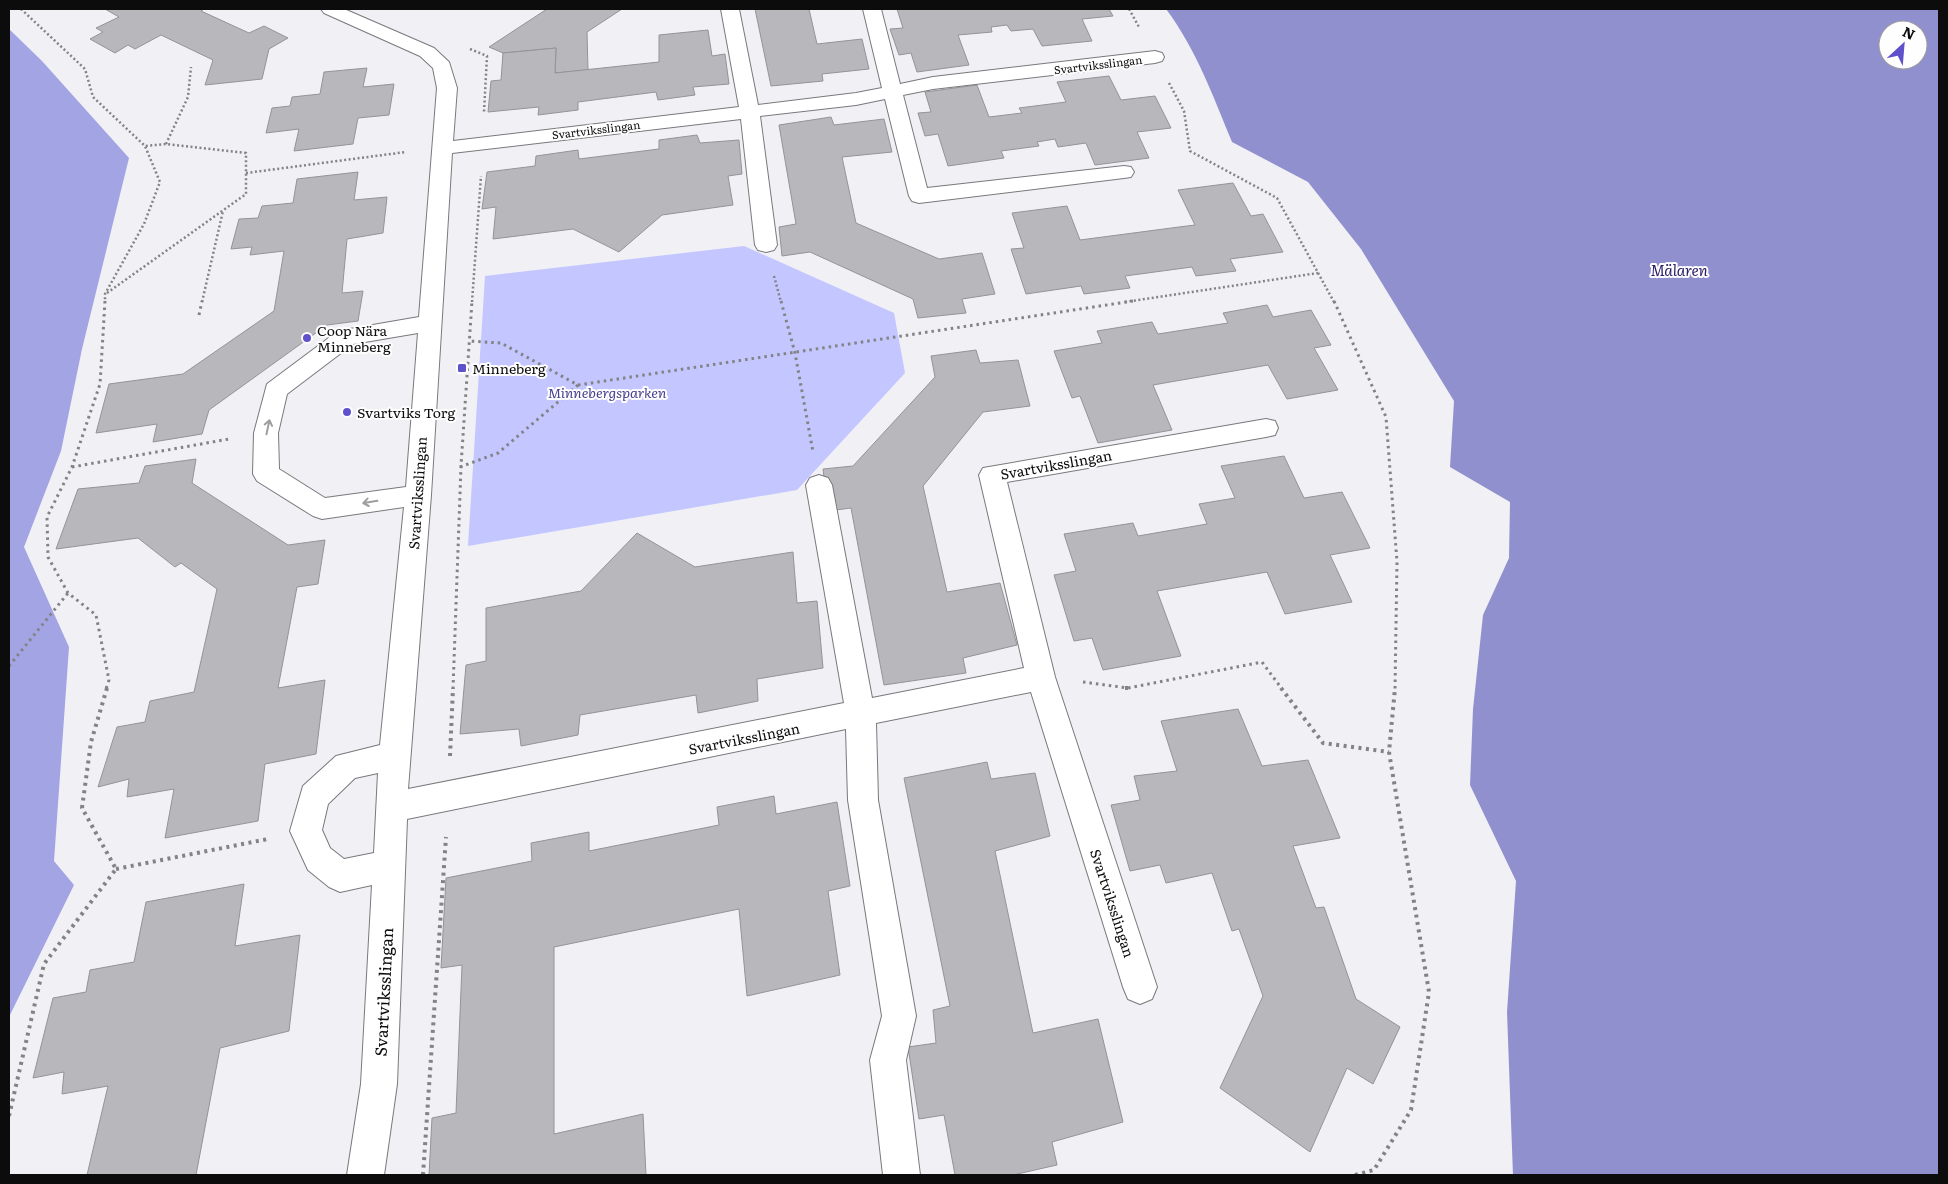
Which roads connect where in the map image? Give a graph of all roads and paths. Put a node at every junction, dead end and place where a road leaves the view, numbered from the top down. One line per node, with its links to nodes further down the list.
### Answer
1 (21, 9): 11 (path)
2 (330, 9): 12 (street, Svartviksslingan)
3 (730, 9): 9 (street)
4 (872, 9): 8 (street)
5 (1129, 9): 6 (path)
6 (1155, 57): 8 (street, Svartviksslingan); 17 (path)
7 (191, 67): 10 (path)
8 (893, 91): 9 (street, Svartviksslingan); 13 (street)
9 (750, 111): 12 (street, Svartviksslingan); 16 (street)
10 (166, 144): 11 (path); 14 (path)
11 (145, 146): 18 (path)
12 (443, 148): 14 (path); 20 (street, Svartviksslingan)
13 (1124, 172)
14 (246, 173): 15 (path)
15 (223, 210): 18 (path); 19 (path)
16 (766, 245): 22 (path)
17 (1318, 273): 22 (path); 34 (path)
18 (105, 294): 27 (path)
19 (199, 315)
20 (429, 323): 25 (street, one-way to 20); 29 (street, Svartviksslingan)
21 (501, 343): 23 (path)
22 (794, 353): 23 (path); 28 (path)
23 (578, 385): 26 (path)
24 (1266, 428): 32 (street, Svartviksslingan)
25 (266, 433): 27 (path); 29 (street, one-way to 25)
26 (498, 453)
27 (72, 468): 30 (path)
28 (819, 485): 33 (street)
29 (418, 495): 35 (street, Svartviksslingan)
30 (68, 593): 31 (path); 39 (path)
31 (9, 666)
32 (1041, 677): 33 (street, Svartviksslingan); 34 (path); 40 (street, Svartviksslingan)
33 (861, 714): 36 (street, Svartviksslingan); 43 (street)
34 (1389, 752): 44 (path)
35 (394, 756): 36 (street, Svartviksslingan); 37 (street)
36 (392, 807): 38 (street, Svartviksslingan)
37 (306, 831): 38 (street); 39 (path)
38 (388, 866): 42 (street, Svartviksslingan)
39 (116, 869): 41 (path)
40 (1140, 987)
41 (9, 1116)
42 (365, 1175)
43 (902, 1175)
44 (1355, 1175)

